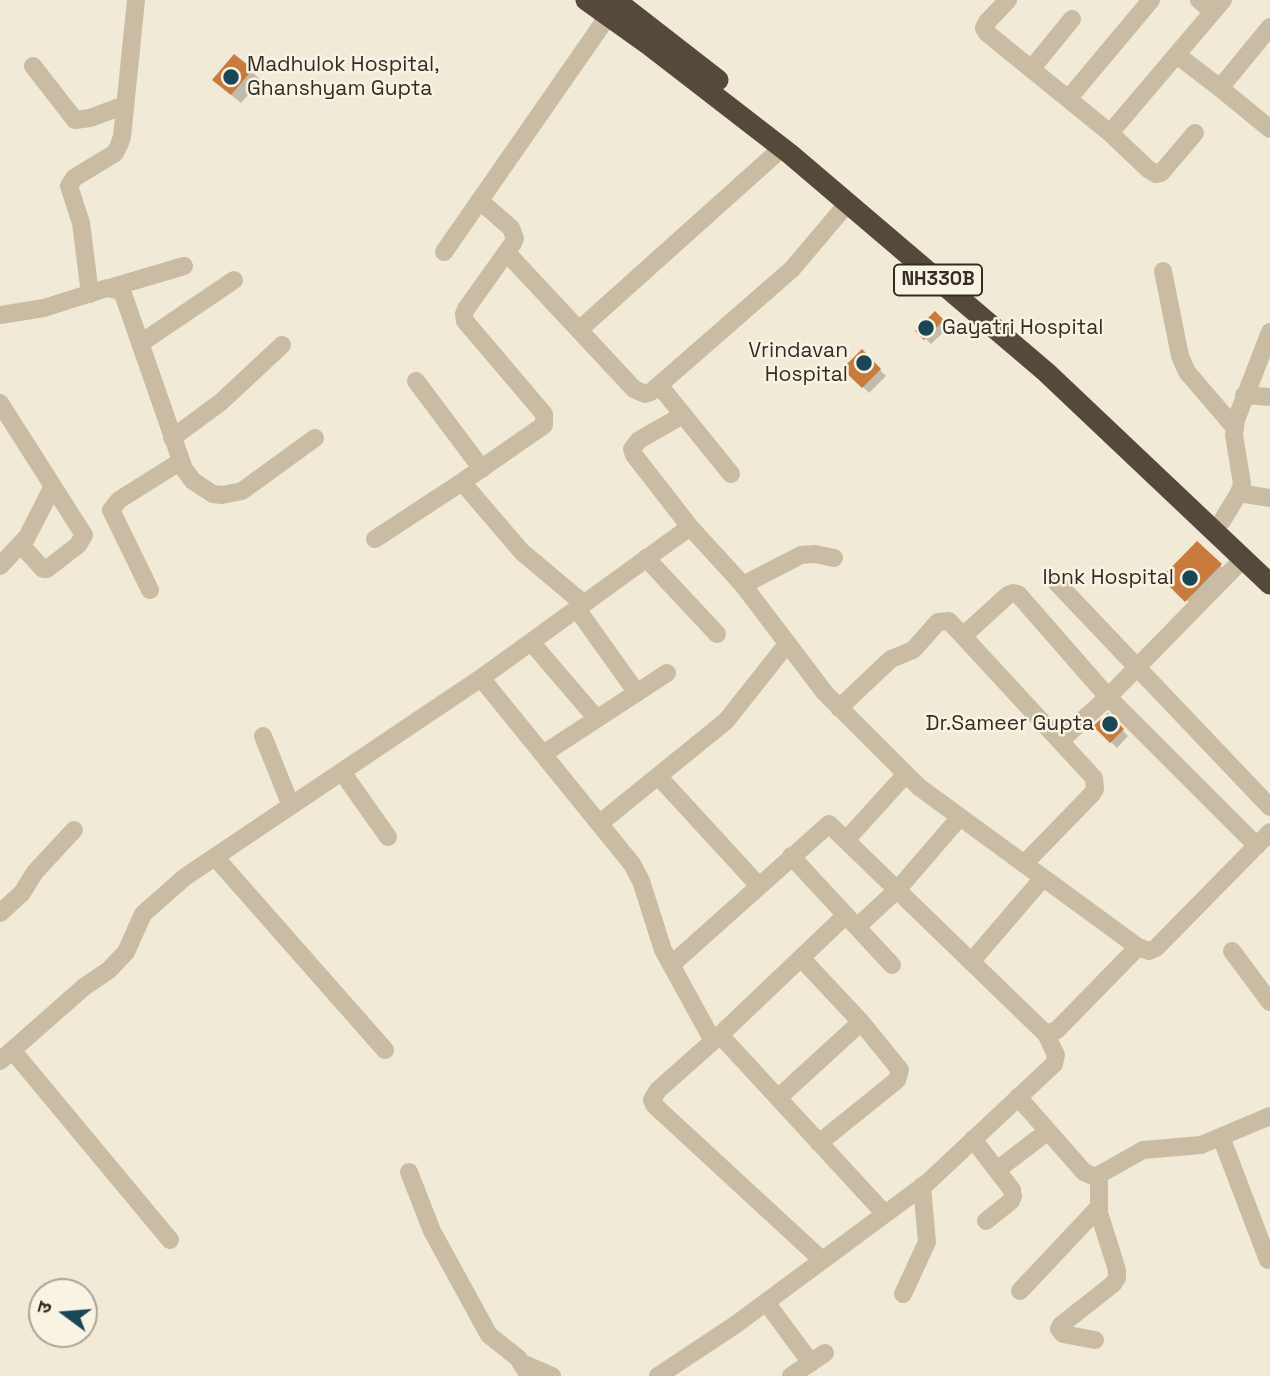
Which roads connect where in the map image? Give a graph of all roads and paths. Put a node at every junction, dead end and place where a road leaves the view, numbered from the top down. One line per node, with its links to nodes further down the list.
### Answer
1 (136, 0): 15 (street)
2 (586, 0): 6 (highway, NH330B)
3 (1008, 0): 12 (street)
4 (1151, 0): 14 (street)
5 (1199, 0): 7 (street)
6 (622, 6): 19 (highway, NH330B); 20 (street); 50 (highway, NH330B)
7 (1218, 6): 10 (street)
8 (1072, 19): 12 (street)
9 (1270, 27): 13 (street)
10 (1177, 55): 13 (street); 17 (street)
11 (33, 66): 15 (street)
12 (1032, 68): 14 (street)
13 (1220, 88): 16 (street)
14 (1069, 98): 17 (street)
15 (125, 105): 28 (street)
16 (1270, 129)
17 (1110, 133): 18 (street)
18 (1195, 133)
19 (782, 148): 21 (highway, NH330B); 30 (street)
20 (480, 201): 22 (street); 23 (street)
21 (847, 204): 35 (street); 56 (highway, NH330B)
22 (444, 252)
23 (507, 253): 30 (street); 44 (street)
24 (184, 266): 27 (street)
25 (1163, 271): 40 (street)
26 (234, 280): 32 (street)
27 (113, 287): 28 (street); 32 (street)
28 (90, 294): 29 (street)
29 (0, 315)
30 (579, 330): 35 (street)
31 (1270, 332): 36 (street)
32 (141, 343): 41 (street)
33 (282, 345): 41 (street)
34 (416, 381): 44 (street)
35 (659, 386): 39 (street)
36 (1244, 395): 37 (street); 40 (street)
37 (1270, 397)
38 (0, 403): 47 (street)
39 (683, 415): 45 (street); 51 (street)
40 (1235, 428): 48 (street)
41 (172, 438): 43 (street)
42 (315, 438): 43 (street)
43 (181, 461): 62 (street)
44 (482, 469): 46 (street)
45 (731, 474)
46 (463, 482): 52 (street); 63 (street)
47 (52, 486): 53 (street); 53 (street)
48 (1239, 494): 49 (street); 50 (street)
49 (1270, 498)
50 (1222, 521): 57 (highway, NH330B)
51 (690, 527): 54 (street); 60 (street)
52 (375, 539)
53 (21, 545): 58 (street)
54 (646, 558): 63 (street); 64 (street)
55 (834, 558): 60 (street)
56 (1243, 559): 61 (highway, NH330B); 68 (street)
57 (1270, 565)
58 (0, 566)
59 (1056, 582): 68 (street)
60 (743, 584): 67 (street)
61 (1270, 584)
62 (150, 590)
63 (580, 606): 66 (street); 71 (street)
64 (717, 634)
65 (963, 636): 72 (street); 73 (street); 76 (street)
66 (531, 642): 70 (street); 74 (street)
67 (787, 644): 73 (street); 80 (street)
68 (1138, 668): 72 (street); 82 (street)
69 (667, 673): 71 (street)
70 (481, 678): 77 (street); 78 (street)
71 (637, 693): 74 (street)
72 (1108, 698): 76 (street); 89 (street)
73 (839, 708): 79 (street)
74 (597, 719): 77 (street)
75 (262, 736): 81 (street)
76 (1060, 741): 92 (street)
77 (543, 754): 84 (street)
78 (342, 772): 81 (street); 87 (street)
79 (906, 774): 83 (street); 88 (street)
80 (658, 776): 84 (street); 94 (street)
81 (291, 806): 91 (street)
82 (1270, 807)
83 (960, 817): 92 (street); 95 (street)
84 (600, 823): 102 (street)
85 (74, 830): 96 (street)
86 (1270, 832): 89 (street)
87 (388, 837)
88 (847, 839): 90 (street); 95 (street)
89 (1257, 846): 98 (street)
90 (791, 856): 94 (street); 97 (street)
91 (215, 857): 108 (street); 109 (street)
92 (1024, 864): 93 (street)
93 (1043, 878): 98 (street); 101 (street)
94 (759, 886): 102 (street)
95 (898, 889): 97 (street); 101 (street)
96 (0, 913)
97 (851, 921): 100 (street); 103 (street)
98 (1138, 947): 106 (street)
99 (1232, 951): 104 (street)
100 (801, 958): 105 (street); 107 (street)
101 (971, 962): 106 (street)
102 (671, 965): 107 (street)
103 (892, 965)
104 (1270, 1002)
105 (861, 1022): 111 (street); 116 (street)
106 (1046, 1034): 110 (street)
107 (717, 1038): 111 (street); 126 (street)
108 (385, 1050)
109 (6, 1055): 124 (street)
110 (1018, 1097): 113 (street); 115 (street)
111 (778, 1098): 116 (street)
112 (1270, 1116): 114 (street)
113 (1048, 1131): 117 (street); 119 (street)
114 (1221, 1137): 119 (street); 125 (street)
115 (973, 1139): 117 (street); 120 (street)
116 (819, 1143): 122 (street)
117 (997, 1170): 123 (street)
118 (409, 1172): 131 (street)
119 (1099, 1175): 121 (street)
120 (922, 1186): 122 (street); 128 (street)
121 (1098, 1207): 127 (street); 130 (street)
122 (885, 1214): 126 (street)
123 (986, 1221)
124 (170, 1240)
125 (1268, 1260)
126 (822, 1261): 129 (street)
127 (1020, 1291)
128 (903, 1294)
129 (766, 1302): 133 (street); 134 (street)
130 (1095, 1340)
131 (525, 1370): 132 (street)
132 (552, 1376)
133 (659, 1376)
134 (791, 1376)

